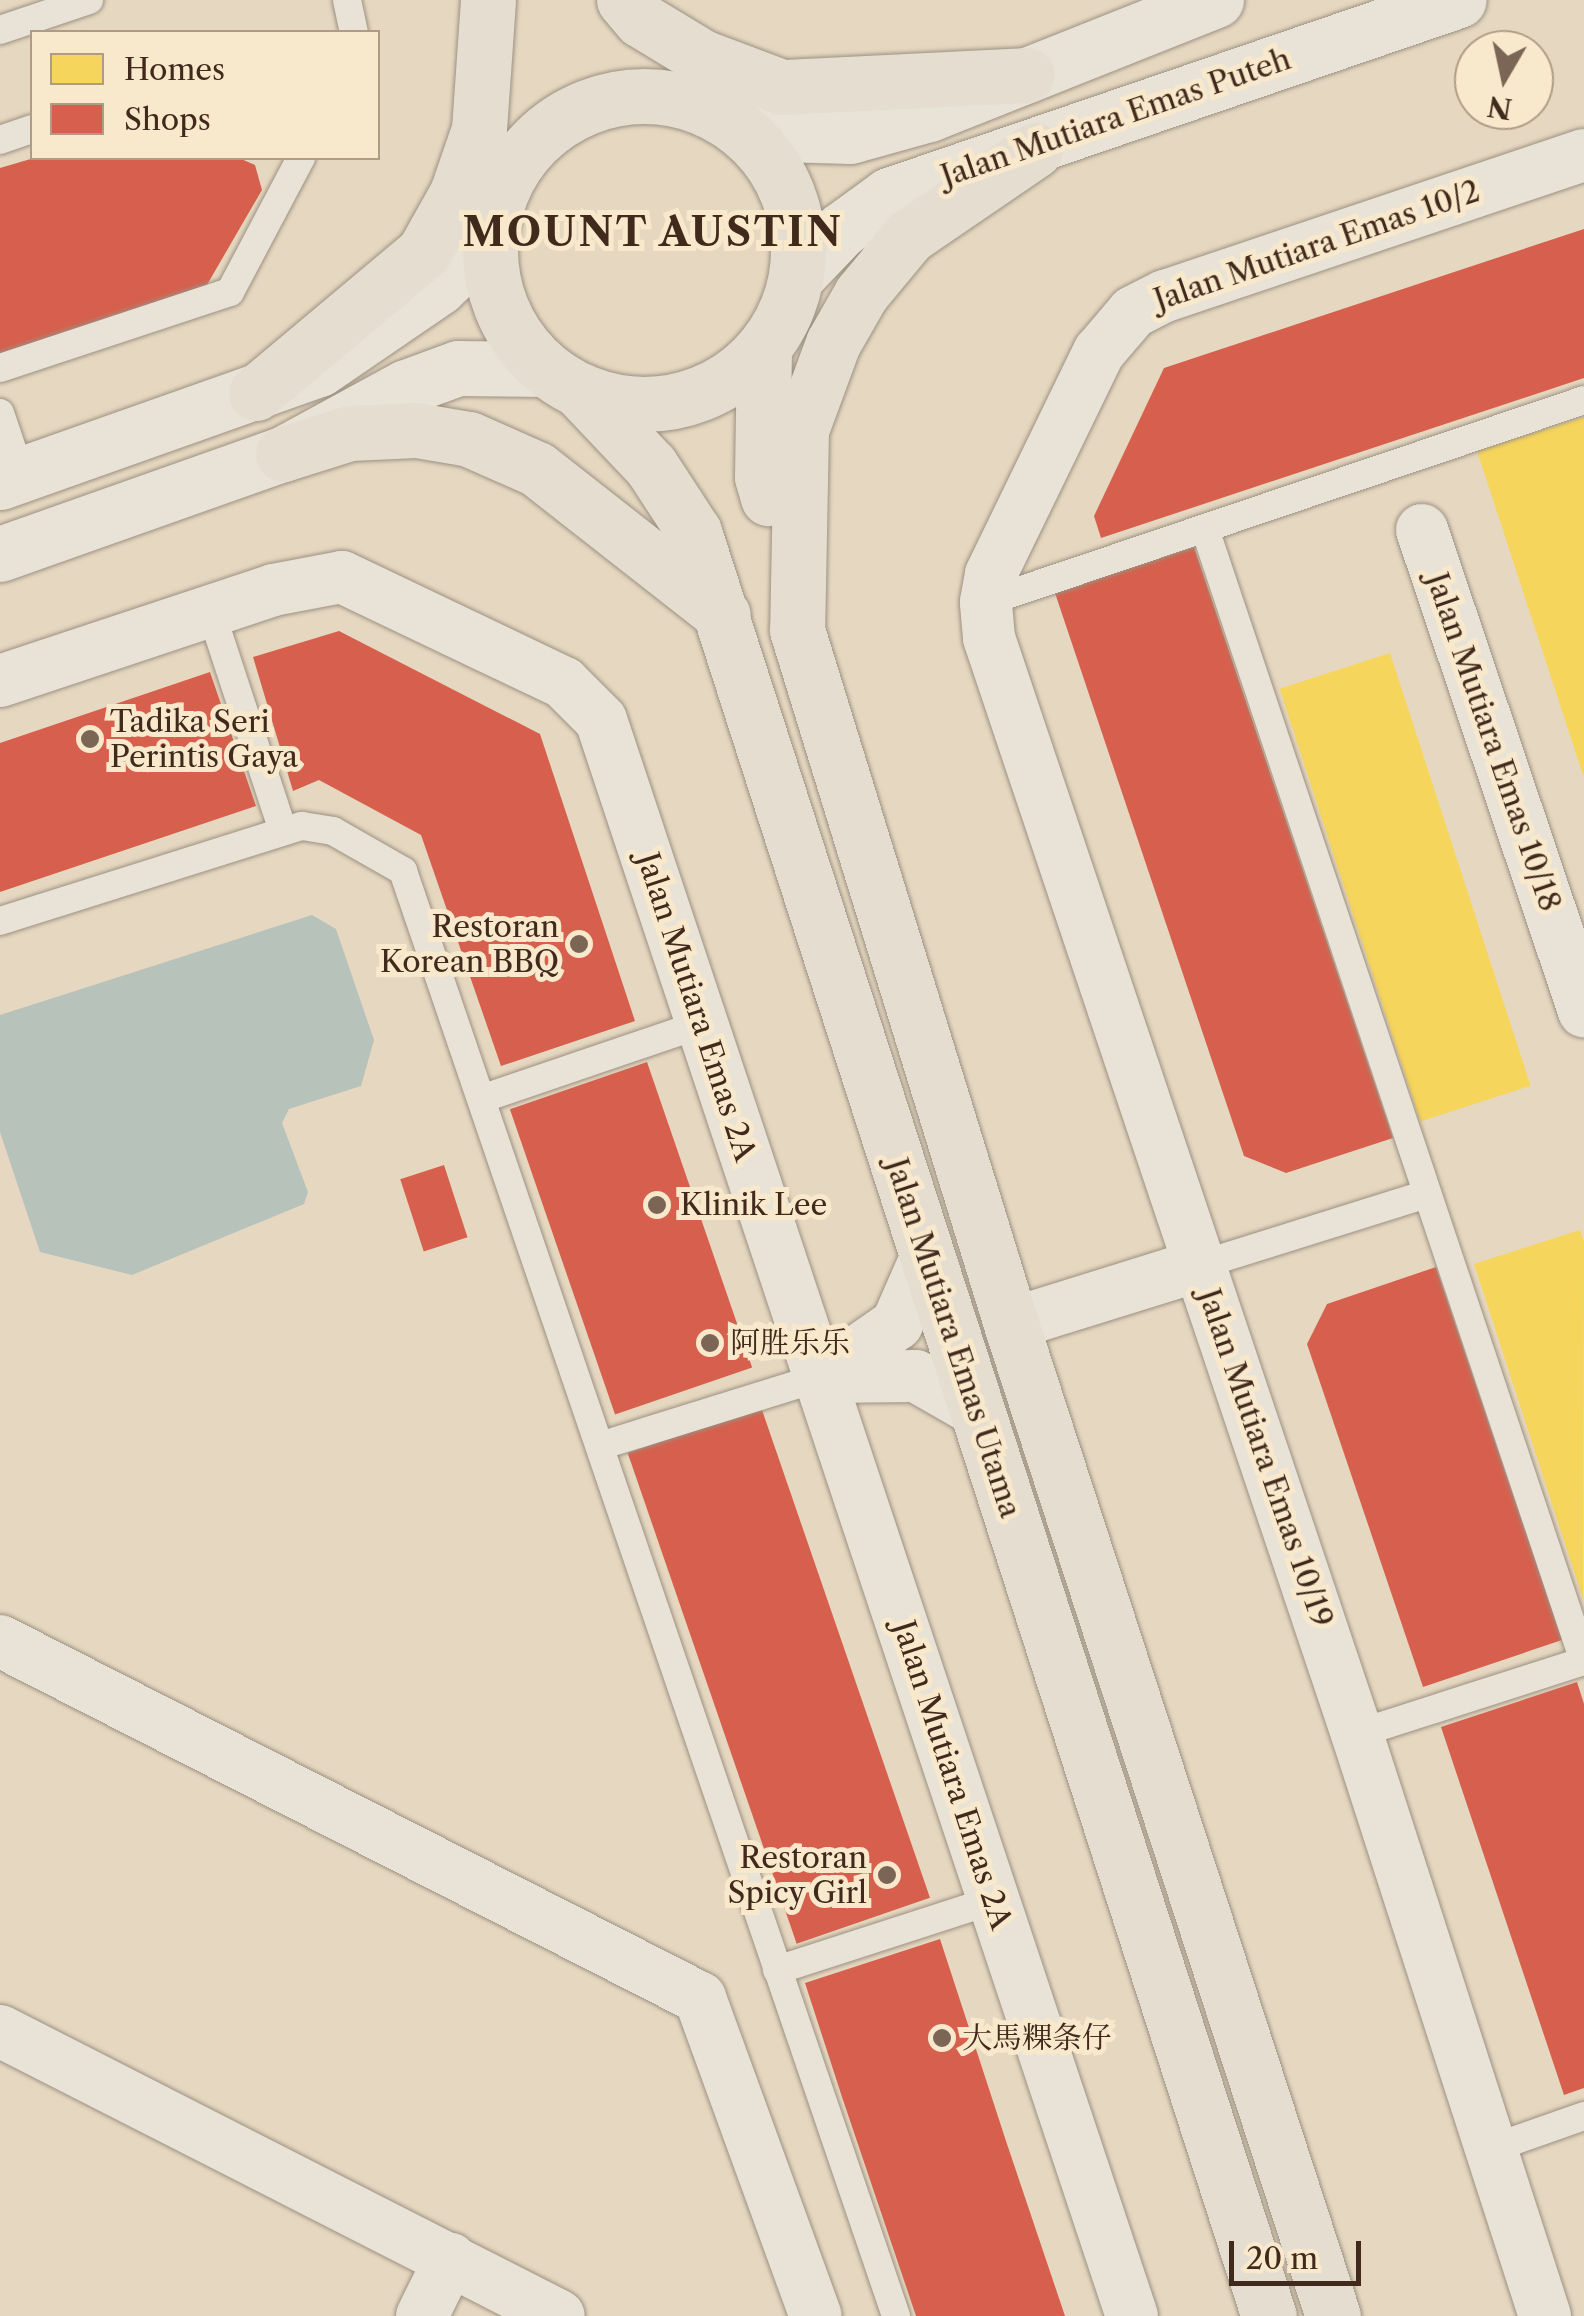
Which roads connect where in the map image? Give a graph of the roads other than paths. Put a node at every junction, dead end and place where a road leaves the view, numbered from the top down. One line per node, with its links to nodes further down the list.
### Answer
1 (90, 0): 8 (lane)
2 (488, 0): 23 (main road)
3 (510, 0): 17 (main road)
4 (616, 0): 10 (main road)
5 (624, 0): 9 (main road)
6 (1216, 0): 9 (street)
7 (1459, 0): 14 (street, Jalan Mutiara Emas Puteh)
8 (0, 30)
9 (1027, 75): 12 (street)
10 (670, 98): 12 (main road); 17 (main road)
11 (30, 130): 13 (lane)
12 (745, 133): 19 (main road)
13 (0, 140)
14 (1035, 150): 19 (street, Jalan Mutiara Emas Puteh); 31 (main road)
15 (1584, 154): 32 (street, Jalan Mutiara Emas 10/2)
16 (300, 160): 21 (lane)
17 (502, 185): 18 (main road)
18 (488, 240): 22 (main road); 23 (street)
19 (797, 276): 20 (main road)
20 (764, 349): 22 (main road); 31 (main road)
21 (0, 368)
22 (562, 380): 26 (street); 34 (main road, Jalan Mutiara Emas Utama)
23 (256, 393): 27 (street)
24 (1584, 400): 28 (lane)
25 (0, 413): 27 (lane)
26 (282, 454): 30 (street); 34 (main road)
27 (11, 479)
28 (1205, 529): 32 (lane); 41 (lane)
29 (1422, 530): 38 (street, Jalan Mutiara Emas 10/18)
30 (0, 554)
31 (794, 602): 44 (main road, Jalan Mutiara Emas Utama)
32 (986, 602): 43 (street, Jalan Mutiara Emas 10/19)
33 (211, 612): 35 (street, Jalan Mutiara Emas 2A); 36 (lane); 39 (street, Jalan Mutiara Emas 2A)
34 (723, 615): 42 (main road, Jalan Mutiara Emas Utama)
35 (0, 682)
36 (283, 831): 37 (lane); 40 (lane)
37 (0, 920)
38 (1584, 1011)
39 (701, 1024): 40 (lane); 45 (street, Jalan Mutiara Emas 2A)
40 (484, 1098): 47 (lane)
41 (1427, 1194): 43 (lane); 49 (lane)
42 (926, 1258): 45 (street); 46 (main road, Jalan Mutiara Emas Utama)
43 (1200, 1265): 44 (street); 50 (street, Jalan Mutiara Emas 10/19)
44 (1011, 1324): 63 (main road, Jalan Mutiara Emas Utama)
45 (821, 1377): 46 (street); 47 (lane); 51 (street, Jalan Mutiara Emas 2A)
46 (977, 1412): 62 (main road, Jalan Mutiara Emas Utama)
47 (603, 1444): 52 (lane)
48 (0, 1641): 59 (street)
49 (1584, 1661): 50 (lane)
50 (1357, 1734): 55 (street, Jalan Mutiara Emas 10/19)
51 (994, 1900): 52 (lane); 61 (street, Jalan Mutiara Emas 2A)
52 (777, 1970): 60 (lane)
53 (0, 2030): 56 (street)
54 (1584, 2116): 55 (lane)
55 (1492, 2148): 64 (street, Jalan Mutiara Emas 10/19)
56 (450, 2259): 57 (street); 58 (street)
57 (422, 2316)
58 (559, 2316)
59 (816, 2316)
60 (896, 2316)
61 (1132, 2316)
62 (1269, 2316)
63 (1333, 2316)
64 (1545, 2316)

